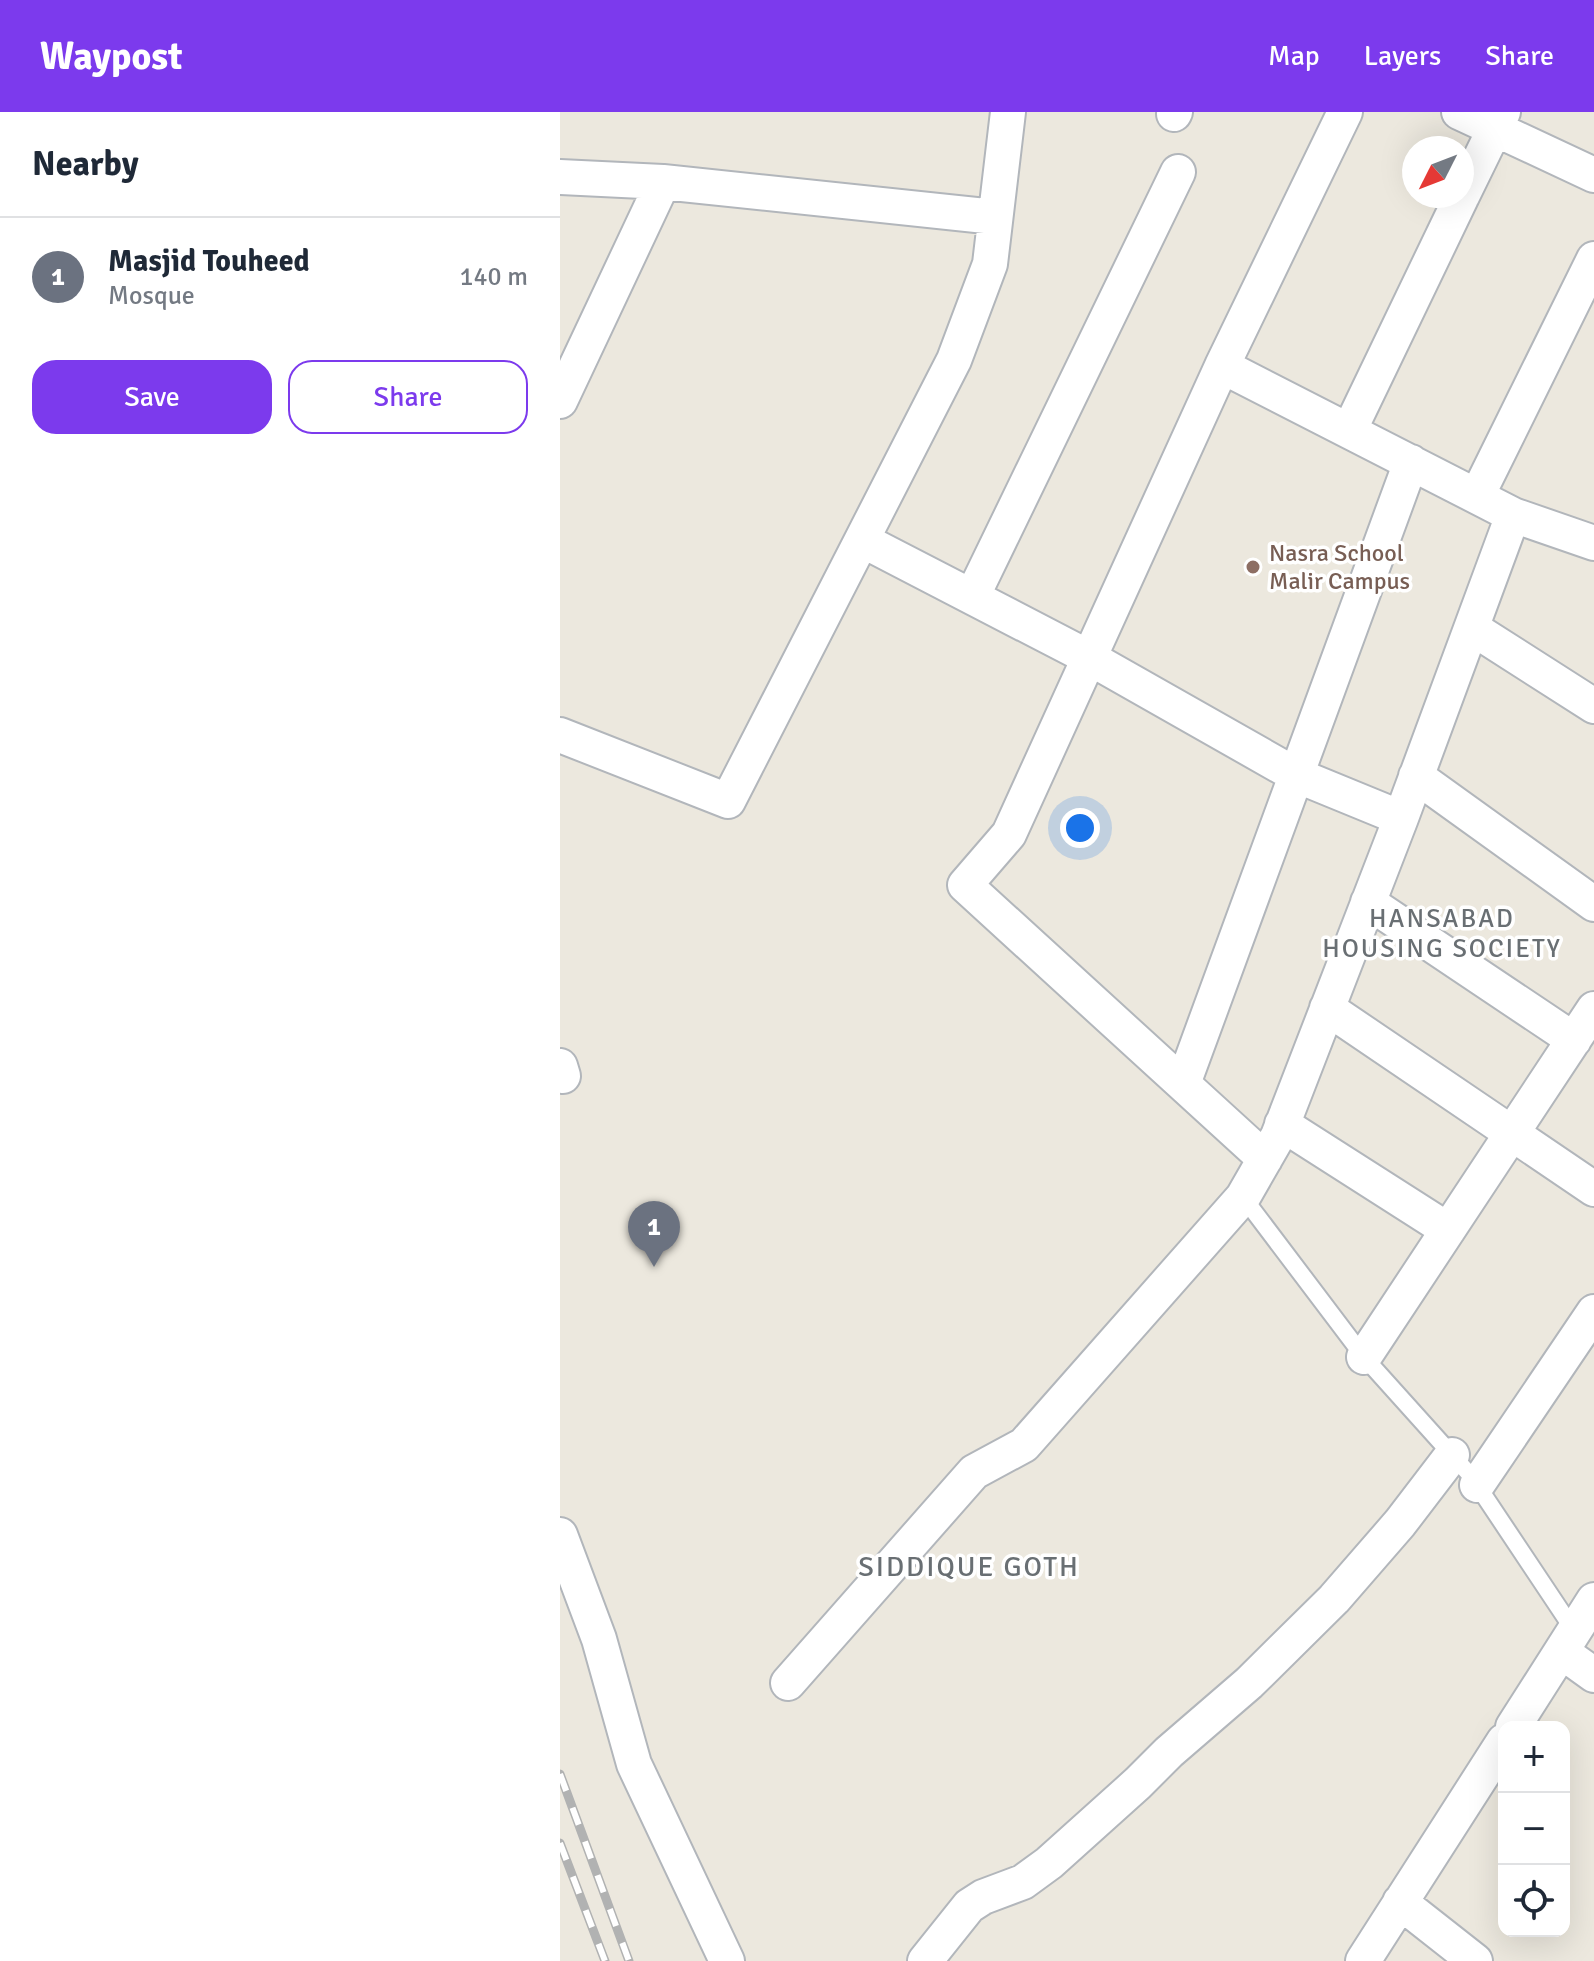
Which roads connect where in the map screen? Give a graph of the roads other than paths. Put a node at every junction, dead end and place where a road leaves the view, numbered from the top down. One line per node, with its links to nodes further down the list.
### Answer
1 (1008, 112): 11 (street)
2 (1345, 112): 13 (street)
3 (1459, 112): 4 (street)
4 (1499, 120): 5 (street); 7 (street)
5 (1474, 171)
6 (1178, 172): 21 (street)
7 (1594, 175)
8 (560, 177): 9 (street)
9 (663, 182): 11 (street); 14 (street)
10 (1456, 208): 15 (street)
11 (995, 217): 19 (street)
12 (1594, 259): 17 (street)
13 (1222, 366): 15 (street); 23 (street)
14 (560, 401)
15 (1349, 431): 16 (street)
16 (1411, 462): 17 (street); 26 (street)
17 (1477, 496): 18 (street)
18 (1513, 515): 20 (street); 22 (street)
19 (862, 540): 21 (street); 25 (street)
20 (1594, 543)
21 (972, 597): 23 (street)
22 (1472, 628): 24 (street); 27 (street)
23 (1088, 657): 26 (street); 34 (street)
24 (1594, 706)
25 (560, 735)
26 (1296, 775): 28 (street); 34 (street)
27 (1416, 776): 28 (street); 29 (street)
28 (1401, 818): 30 (street)
29 (1590, 893)
30 (1368, 902): 31 (street); 33 (street)
31 (1327, 1008): 35 (street); 36 (street)
32 (1594, 1009): 33 (street)
33 (1574, 1040): 36 (street)
34 (1183, 1084): 37 (street)
35 (1282, 1124): 37 (street); 40 (street)
36 (1511, 1134): 38 (street); 40 (street)
37 (1265, 1159): 39 (street)
38 (1594, 1189)
39 (1243, 1197): 42 (lane); 49 (street)
40 (1448, 1230): 42 (street)
41 (1594, 1312): 44 (street)
42 (1364, 1357): 43 (lane)
43 (1452, 1455): 44 (lane); 54 (street)
44 (1477, 1485): 47 (lane)
45 (560, 1535): 53 (street)
46 (1594, 1600): 47 (street)
47 (1568, 1642): 48 (street); 50 (street)
48 (1594, 1675)
49 (788, 1683)
50 (1517, 1721)
51 (1498, 1750): 52 (street)
52 (1400, 1902): 55 (street); 56 (street)
53 (727, 1961)
54 (925, 1961)
55 (1363, 1961)
56 (1475, 1961)

